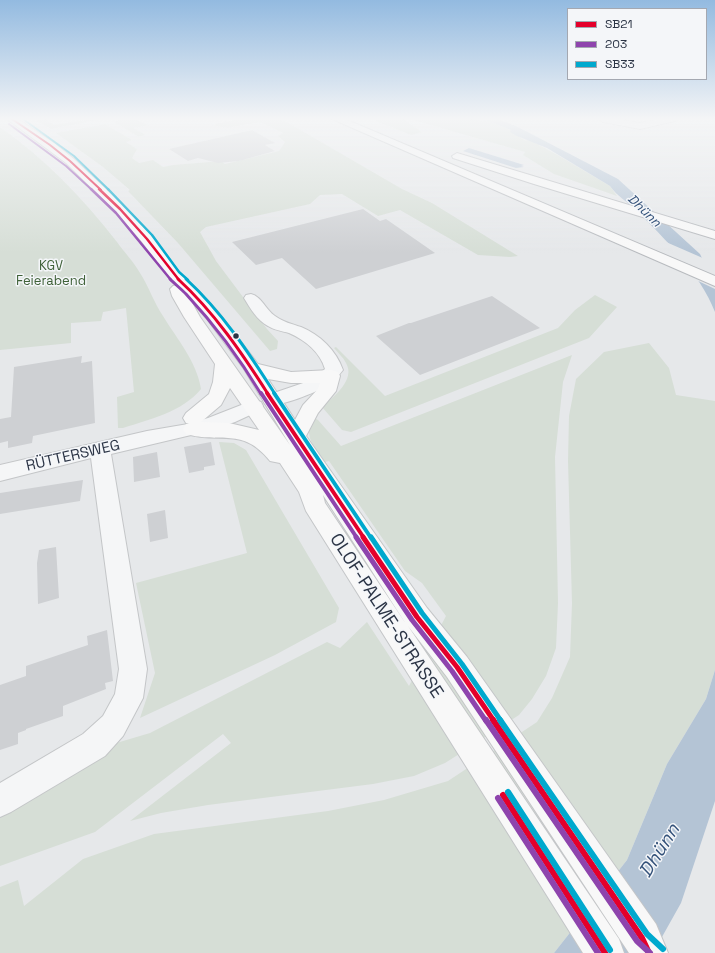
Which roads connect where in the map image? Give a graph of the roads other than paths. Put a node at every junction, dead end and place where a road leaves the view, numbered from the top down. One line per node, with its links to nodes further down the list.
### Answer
1 (71, 163): 8 (main road, OLOF-PALME-STRASSE)
2 (448, 163): 5 (main road)
3 (458, 163): 5 (main road)
4 (482, 163): 6 (main road)
5 (551, 205): 7 (main road); 9 (main road)
6 (715, 235)
7 (715, 272)
8 (174, 276): 11 (main road, OLOF-PALME-STRASSE); 12 (main road, OLOF-PALME-STRASSE)
9 (715, 281)
10 (251, 298): 13 (street)
11 (224, 362): 14 (main road, OLOF-PALME-STRASSE); 15 (main road)
12 (252, 368): 13 (main road); 14 (main road, OLOF-PALME-STRASSE)
13 (331, 376): 14 (street); 16 (main road)
14 (263, 403): 15 (street, RÜTTERSWEG); 16 (main road, OLOF-PALME-STRASSE); 19 (main road, OLOF-PALME-STRASSE)
15 (193, 424): 17 (street, RÜTTERSWEG); 19 (main road)
16 (296, 436): 20 (main road, OLOF-PALME-STRASSE)
17 (100, 450): 18 (street, RÜTTERSWEG); 21 (street)
18 (0, 473)
19 (314, 505): 20 (main road, OLOF-PALME-STRASSE)
20 (406, 623): 22 (main road, OLOF-PALME-STRASSE); 23 (main road, OLOF-PALME-STRASSE)
21 (0, 801)
22 (650, 948)
23 (605, 953)

